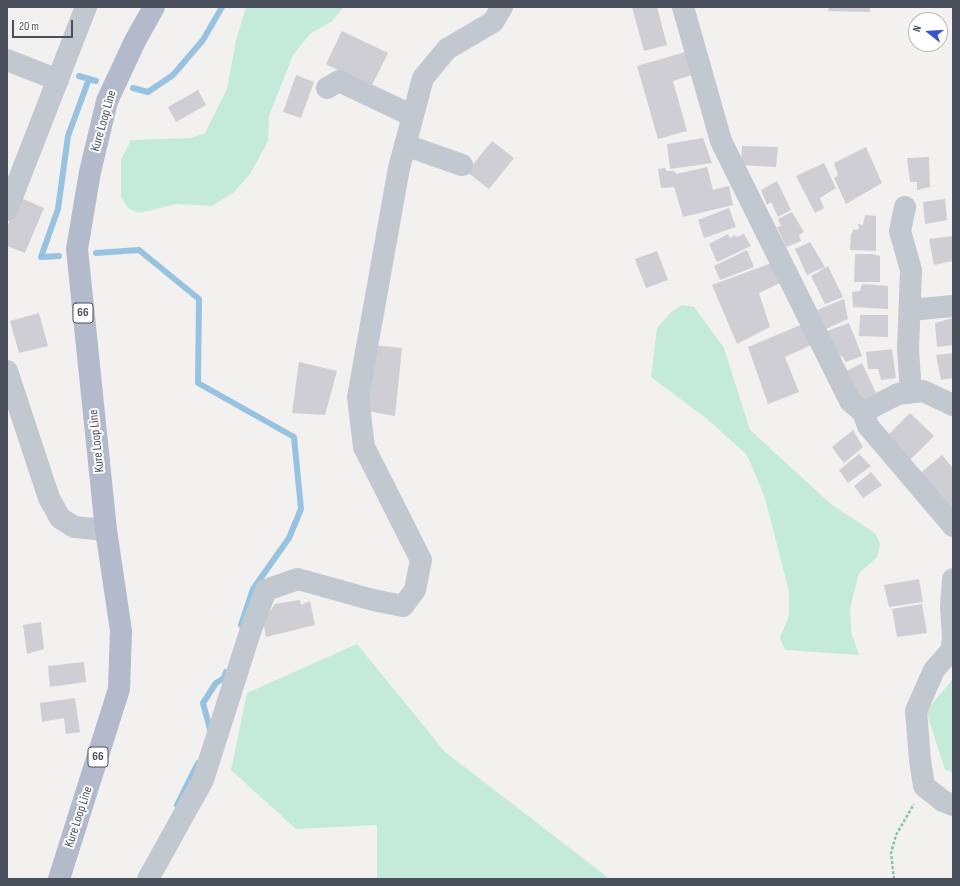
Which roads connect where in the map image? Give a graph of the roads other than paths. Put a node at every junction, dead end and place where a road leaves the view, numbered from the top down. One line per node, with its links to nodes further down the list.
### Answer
1 (86, 7): 6 (street)
2 (154, 7): 20 (main road, Kure Loop Line / 66)
3 (502, 7): 8 (street)
4 (683, 7): 18 (street)
5 (7, 60): 6 (street)
6 (58, 80): 12 (street)
7 (327, 88): 8 (street)
8 (413, 116): 9 (street)
9 (405, 145): 10 (street); 25 (street)
10 (462, 165)
11 (904, 207): 14 (street)
12 (7, 210)
13 (953, 306): 14 (street)
14 (910, 310): 16 (street)
15 (7, 371): 20 (street)
16 (911, 392): 17 (street); 18 (street)
17 (953, 405)
18 (863, 412): 19 (street)
19 (953, 526)
20 (106, 530): 24 (main road, Kure Loop Line / 66)
21 (953, 579): 22 (street)
22 (953, 638): 23 (street)
23 (953, 805)
24 (59, 879)
25 (148, 879)

